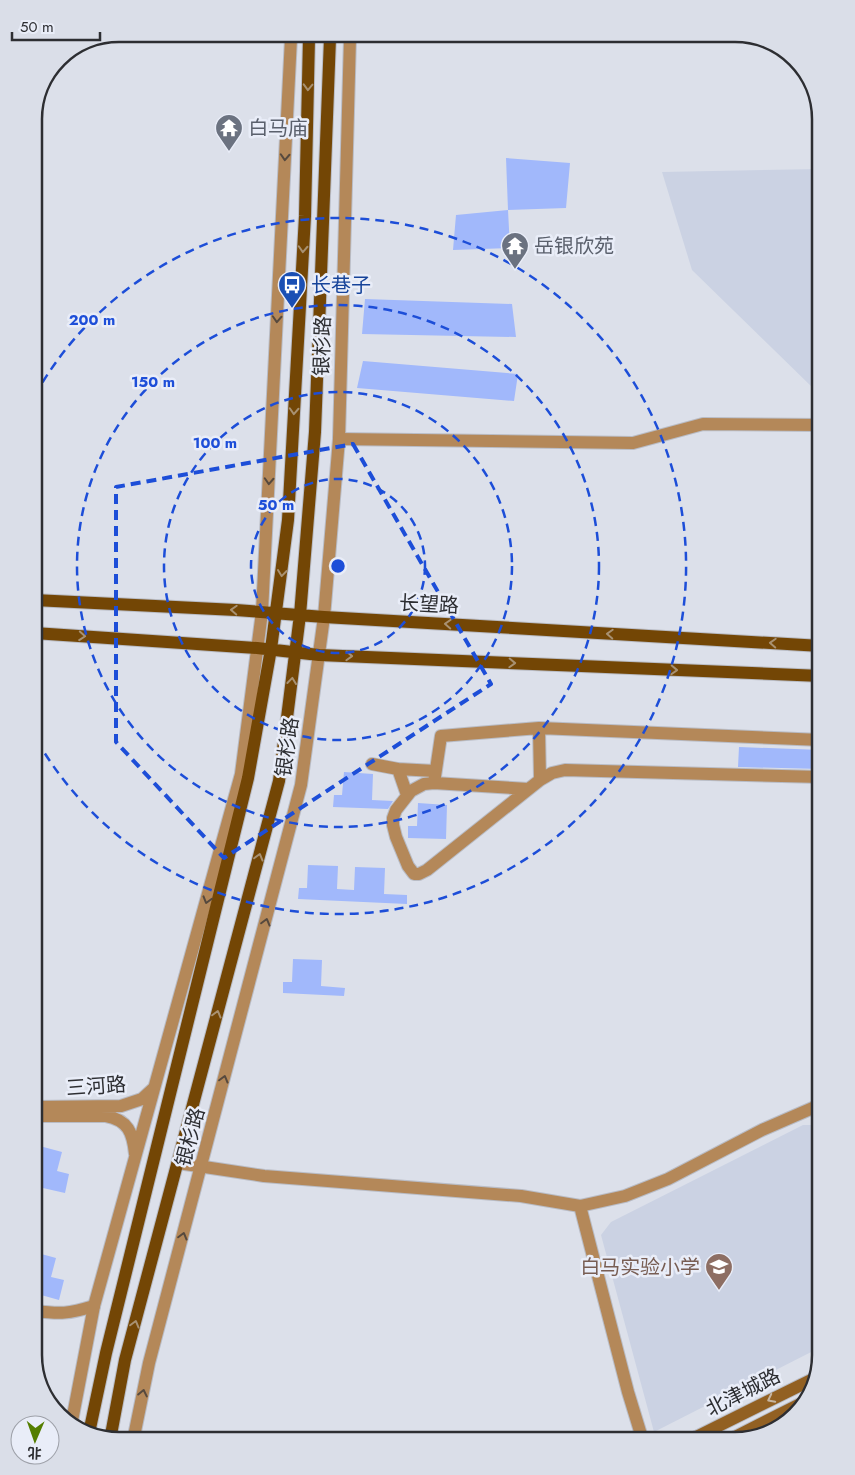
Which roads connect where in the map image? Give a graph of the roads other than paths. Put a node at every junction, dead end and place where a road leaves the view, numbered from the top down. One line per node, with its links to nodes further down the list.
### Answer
1 (291, 42): 8 (street, one-way to 8)
2 (309, 42): 9 (main road, 银杉路, one-way to 9)
3 (330, 42): 10 (main road, 银杉路)
4 (350, 42): 6 (street, 银杉路)
5 (812, 425): 6 (street)
6 (339, 439): 11 (street, 银杉路)
7 (43, 600): 8 (main road, 长望路, one-way to 7)
8 (262, 612): 9 (main road, 长望路); 14 (street)
9 (277, 613): 10 (main road, 长望路); 15 (main road, 银杉路)
10 (300, 615): 11 (main road, 长望路); 16 (main road, 银杉路)
11 (324, 617): 13 (main road, 长望路, one-way to 11); 17 (street, 银杉路)
12 (43, 634): 14 (main road, one-way to 14)
13 (812, 645)
14 (258, 648): 15 (main road); 28 (street, one-way to 28)
15 (272, 650): 16 (main road); 41 (main road, 银杉路)
16 (296, 652): 17 (main road); 33 (main road, 银杉路, one-way to 16)
17 (319, 655): 18 (main road, one-way to 18); 34 (street, 银杉路, one-way to 17)
18 (812, 676)
19 (539, 728): 20 (street); 23 (street); 25 (street)
20 (812, 740)
21 (372, 764): 22 (street)
22 (398, 769): 23 (street); 27 (street)
23 (435, 777): 26 (street); 27 (street)
24 (812, 777): 25 (street)
25 (540, 780): 26 (street)
26 (528, 789): 27 (street)
27 (407, 795)
28 (155, 1086): 29 (street, 三河路); 32 (street)
29 (42, 1107)
30 (812, 1108): 35 (street)
31 (42, 1116): 32 (street, 三河路)
32 (135, 1159): 36 (street)
33 (178, 1163): 34 (street); 42 (main road, 银杉路, one-way to 33)
34 (201, 1166): 35 (street); 43 (street, 银杉路, one-way to 34)
35 (580, 1206): 44 (street)
36 (94, 1306): 37 (street); 40 (street)
37 (42, 1312)
38 (808, 1381): 45 (main road, 北津城路, one-way to 45)
39 (791, 1408): 46 (main road, 北津城路)
40 (73, 1416)
41 (90, 1427)
42 (112, 1432)
43 (135, 1432)
44 (640, 1432)
45 (706, 1432)
46 (745, 1432)

